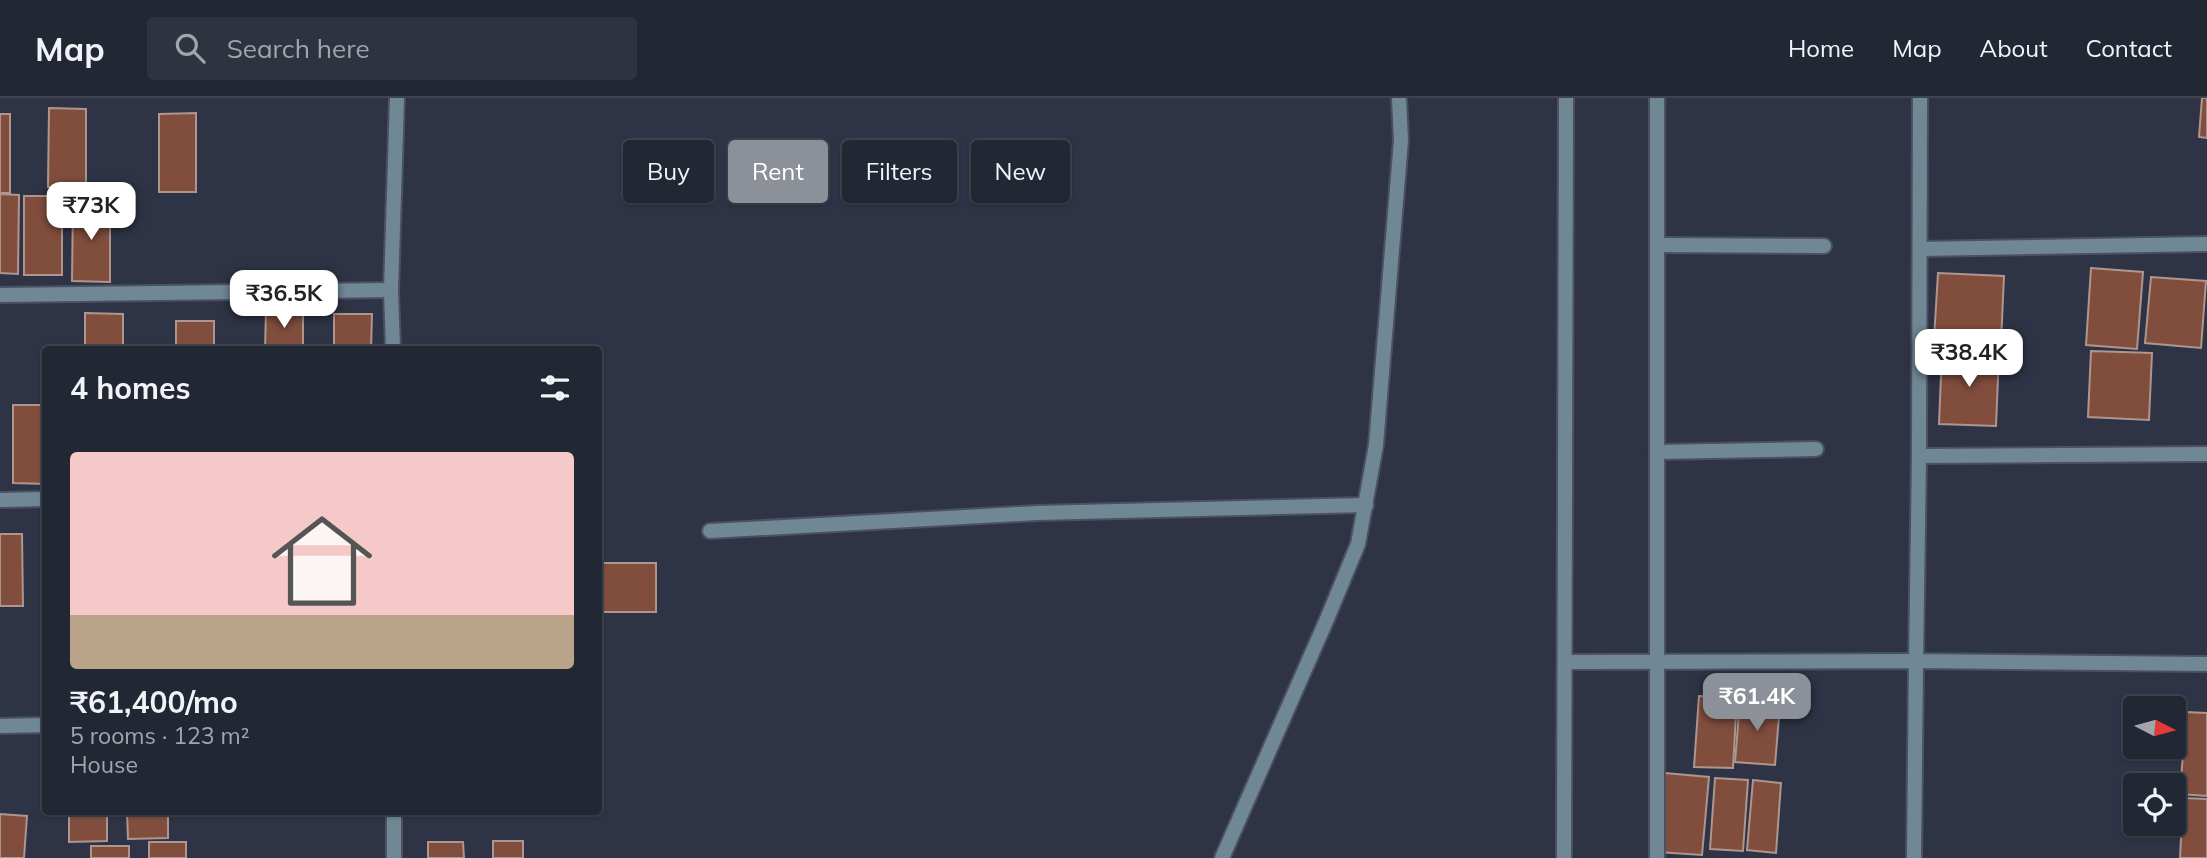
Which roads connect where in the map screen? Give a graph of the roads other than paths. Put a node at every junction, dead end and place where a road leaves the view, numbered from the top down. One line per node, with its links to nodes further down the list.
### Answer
1 (397, 98): 10 (street)
2 (1399, 98): 19 (street)
3 (1566, 98): 23 (street)
4 (1657, 98): 7 (street)
5 (1920, 98): 9 (street)
6 (2207, 244): 9 (street)
7 (1657, 245): 8 (street); 14 (street)
8 (1824, 246)
9 (1920, 249): 16 (street)
10 (391, 290): 11 (street); 12 (street)
11 (0, 295)
12 (393, 346)
13 (1816, 449): 14 (street)
14 (1657, 452): 21 (street)
15 (2207, 454): 16 (street)
16 (1919, 456): 22 (street)
17 (42, 499): 18 (street)
18 (0, 500)
19 (1366, 505): 20 (street); 29 (street)
20 (710, 531)
21 (1657, 661): 22 (street); 23 (street); 31 (street)
22 (1916, 661): 24 (street); 32 (street)
23 (1565, 662): 30 (street)
24 (2207, 664)
25 (0, 726): 26 (street)
26 (42, 726)
27 (394, 815): 28 (street)
28 (394, 858)
29 (1222, 858)
30 (1564, 858)
31 (1657, 858)
32 (1914, 858)

